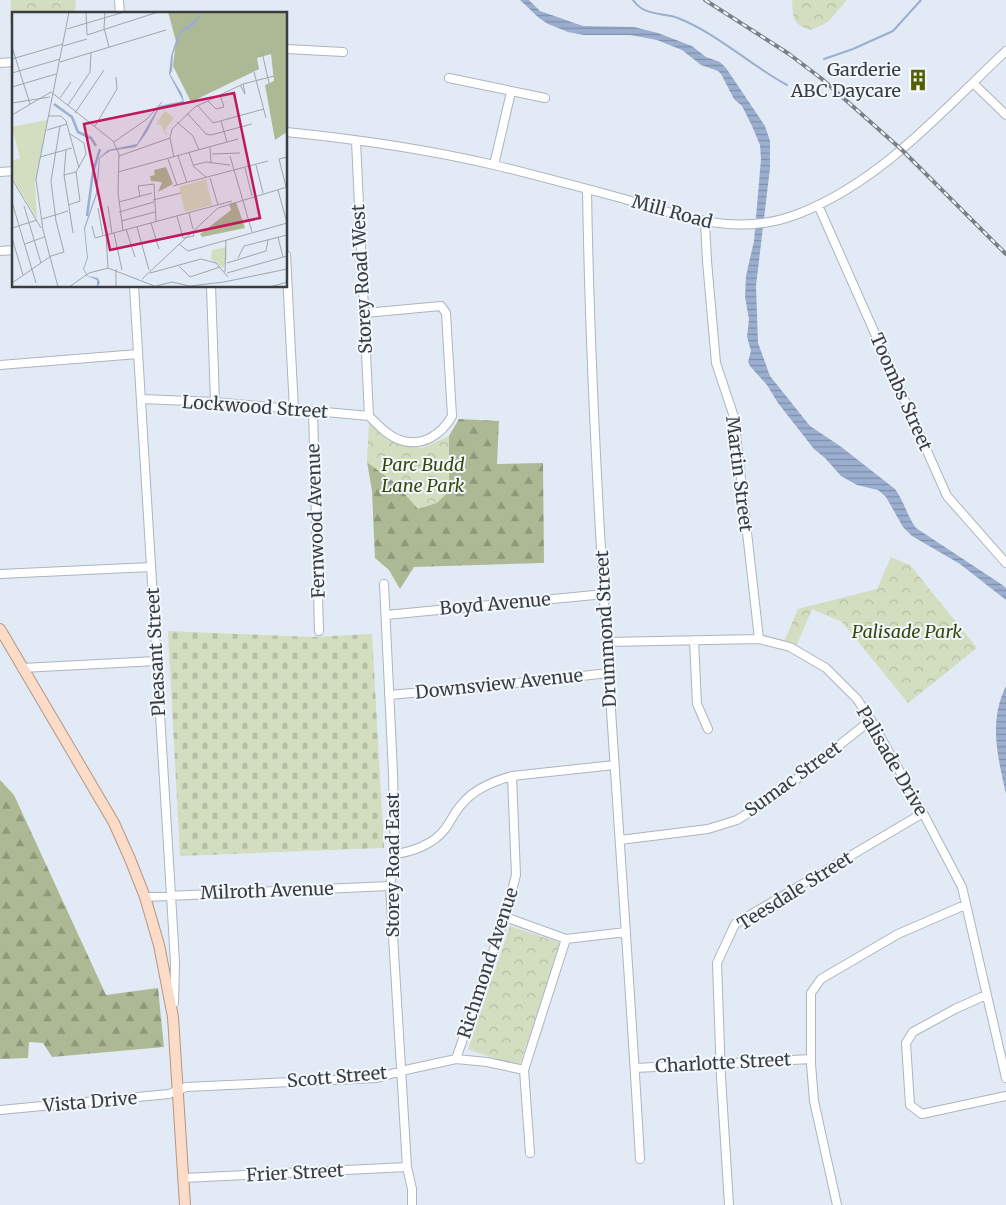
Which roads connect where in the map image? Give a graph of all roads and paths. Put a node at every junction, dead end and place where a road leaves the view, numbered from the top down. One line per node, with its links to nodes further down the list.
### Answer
1 (288, 49): 3 (street)
2 (1006, 51): 5 (street, Mill Road)
3 (344, 52)
4 (449, 78): 6 (street)
5 (973, 83): 8 (street); 13 (street, Mill Road)
6 (512, 92): 7 (street); 11 (street)
7 (546, 98)
8 (1006, 115)
9 (288, 132): 10 (street, Mill Road)
10 (356, 141): 11 (street, Mill Road); 18 (street, Storey Road West)
11 (494, 165): 12 (street, Mill Road)
12 (587, 189): 14 (street, Mill Road); 30 (street, Drummond Street)
13 (818, 206): 14 (street, Mill Road); 26 (street, Toombs Street)
14 (705, 222): 34 (street, Martin Street)
15 (134, 288): 19 (street, Pleasant Street)
16 (211, 288): 22 (street)
17 (288, 288): 23 (street)
18 (365, 313): 25 (street, Storey Road West); 25 (street)
19 (138, 354): 20 (street); 21 (street, Pleasant Street)
20 (0, 365)
21 (141, 400): 22 (street, Lockwood Street); 27 (street, Pleasant Street)
22 (215, 402): 23 (street, Lockwood Street)
23 (294, 410): 24 (street, Lockwood Street)
24 (313, 411): 25 (street, Lockwood Street); 33 (street, Fernwood Avenue)
25 (369, 416)
26 (1006, 563)
27 (151, 567): 28 (street); 37 (street, Pleasant Street)
28 (0, 574)
29 (384, 584): 31 (street, Storey Road East)
30 (604, 594): 31 (street, Boyd Avenue); 36 (street, Drummond Street)
31 (386, 615): 40 (street, Storey Road East)
32 (0, 629): 38 (main road)
33 (319, 631)
34 (759, 639): 35 (street, Palisade Drive); 41 (street, Palisade Drive)
35 (694, 640): 36 (street, Palisade Drive); 42 (street)
36 (608, 642): 39 (street, Drummond Street)
37 (156, 661): 38 (street); 49 (street, Pleasant Street)
38 (22, 668): 50 (main road)
39 (609, 673): 40 (street, Downsview Avenue); 43 (street, Drummond Street)
40 (389, 695): 47 (street, Storey Road East)
41 (871, 720): 45 (street, Palisade Drive); 46 (street, Sumac Street)
42 (708, 729)
43 (614, 765): 44 (street); 46 (street, Drummond Street)
44 (512, 776): 47 (street); 52 (street, Richmond Avenue)
45 (923, 813): 51 (street, Palisade Drive); 59 (street, Teesdale Street)
46 (620, 840): 53 (street, Drummond Street)
47 (394, 854): 48 (street, Storey Road East)
48 (390, 886): 49 (street, Milroth Avenue); 62 (street, Storey Road East)
49 (171, 896): 50 (street, Milroth Avenue); 56 (street, Pleasant Street)
50 (145, 897): 56 (main road)
51 (965, 905): 55 (street, Palisade Drive); 58 (street)
52 (505, 917): 54 (street); 57 (street, Richmond Avenue)
53 (626, 932): 54 (street); 60 (street, Drummond Street)
54 (566, 939): 61 (street)
55 (986, 995): 63 (street, Palisade Drive); 65 (street)
56 (173, 1018): 64 (main road)
57 (456, 1059): 61 (street, Scott Street); 62 (street, Scott Street)
58 (811, 1059): 59 (street, Charlotte Street); 74 (street)
59 (721, 1064): 60 (street, Charlotte Street); 73 (street, Teesdale Street)
60 (635, 1068): 68 (street, Drummond Street)
61 (524, 1070): 67 (street)
62 (400, 1071): 64 (street, Scott Street); 69 (street, Storey Road East)
63 (1006, 1078)
64 (179, 1091): 66 (street, Vista Drive); 70 (main road)
65 (1006, 1096)
66 (0, 1110)
67 (530, 1153)
68 (640, 1159)
69 (407, 1167): 70 (street, Frier Street); 72 (street, Storey Road East)
70 (184, 1178): 71 (main road)
71 (185, 1205)
72 (412, 1205)
73 (729, 1205)
74 (836, 1205)

